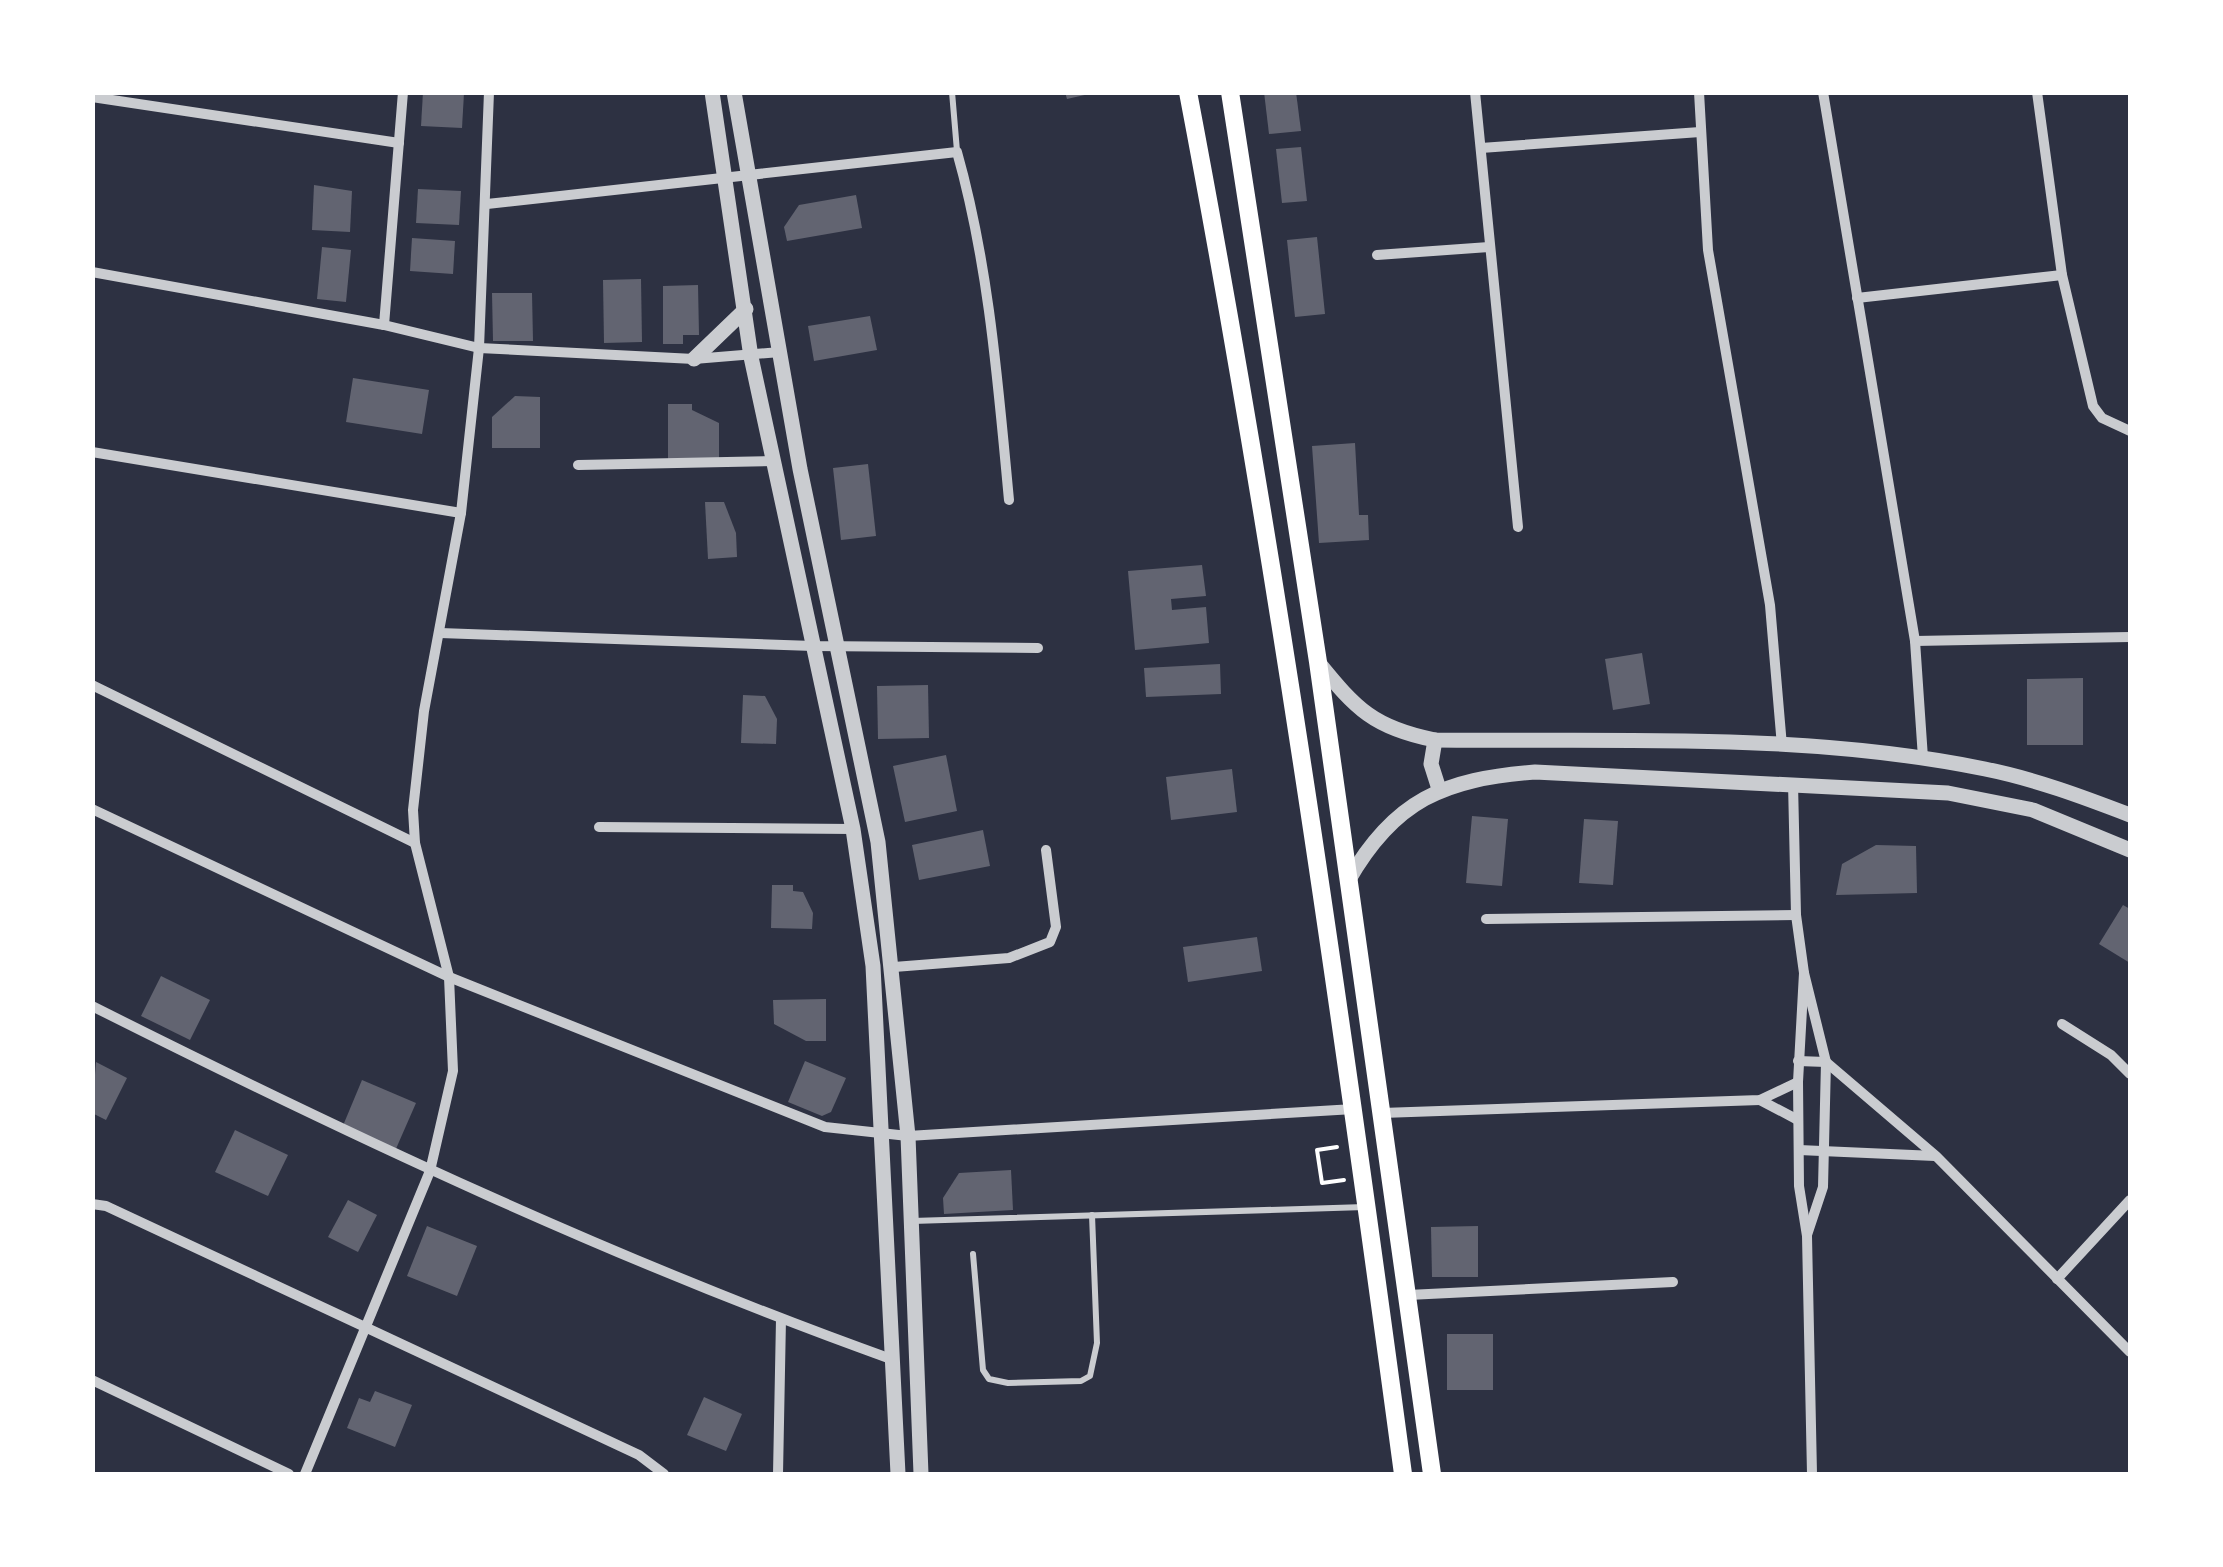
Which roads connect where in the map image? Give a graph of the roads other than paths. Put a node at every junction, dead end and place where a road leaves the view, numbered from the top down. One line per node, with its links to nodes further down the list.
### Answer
1 (402, 92): 14 (street)
2 (489, 92): 19 (street)
3 (712, 92): 18 (street)
4 (734, 92): 17 (street)
5 (952, 92): 16 (lane)
6 (1188, 92): 71 (main road)
7 (1230, 92): 44 (main road)
8 (1475, 92): 15 (street)
9 (1699, 92): 13 (street)
10 (1823, 92): 24 (street)
11 (2037, 92): 23 (street)
12 (92, 97): 14 (street)
13 (1700, 132): 15 (street); 47 (street)
14 (400, 143): 26 (street)
15 (1480, 148): 20 (street)
16 (957, 152): 17 (street); 35 (street)
17 (750, 178): 18 (street); 28 (street)
18 (726, 181): 19 (street); 25 (street)
19 (487, 204): 27 (street)
20 (1489, 247): 21 (street); 37 (street)
21 (1377, 255)
22 (92, 272): 26 (street)
23 (2062, 274): 24 (street); 31 (street)
24 (1857, 298): 40 (street)
25 (746, 309): 29 (street); 30 (street)
26 (384, 325): 27 (street)
27 (478, 348): 30 (street); 36 (street)
28 (780, 352): 29 (street); 41 (street)
29 (752, 356): 30 (street); 33 (street)
30 (694, 360)
31 (2130, 431)
32 (92, 452): 36 (street)
33 (775, 462): 34 (street); 42 (street)
34 (578, 465)
35 (1009, 500)
36 (461, 513): 38 (street)
37 (1518, 527)
38 (440, 633): 42 (street); 55 (street)
39 (2130, 637): 40 (street)
40 (1915, 641): 48 (street)
41 (838, 644): 42 (street); 43 (street); 61 (street)
42 (813, 646): 54 (street)
43 (1038, 648)
44 (1318, 662): 46 (street); 58 (main road)
45 (92, 685): 55 (street)
46 (1434, 740): 47 (street); 50 (street)
47 (1782, 746): 48 (street)
48 (1923, 758): 52 (street)
49 (1793, 782): 50 (street); 57 (street); 59 (street)
50 (1439, 789): 58 (street)
51 (92, 809): 63 (street)
52 (2130, 815)
53 (599, 827): 54 (street)
54 (853, 828): 74 (street)
55 (415, 843): 63 (street)
56 (1046, 850): 61 (street)
57 (2130, 850)
58 (1348, 881): 72 (main road)
59 (1796, 914): 60 (street); 62 (street)
60 (1486, 919)
61 (894, 967): 75 (street)
62 (1804, 973): 66 (street); 67 (street)
63 (448, 977): 74 (street); 79 (street)
64 (92, 1006): 79 (street)
65 (2062, 1024): 68 (street)
66 (1798, 1061): 67 (street); 69 (street)
67 (1826, 1062): 77 (street); 78 (street)
68 (2130, 1074)
69 (1798, 1082): 70 (street); 73 (street)
70 (1760, 1100): 72 (street); 73 (street)
71 (1355, 1109): 75 (street); 82 (main road)
72 (1382, 1113): 89 (main road)
73 (1798, 1120): 76 (street)
74 (885, 1135): 75 (street); 93 (street)
75 (908, 1136): 84 (street)
76 (1799, 1150): 77 (street); 85 (street)
77 (1827, 1153): 78 (street); 85 (street)
78 (1936, 1156): 87 (street)
79 (430, 1171): 90 (street); 91 (street)
80 (2130, 1200): 87 (street)
81 (92, 1204): 91 (street)
82 (1367, 1207): 83 (lane); 101 (main road)
83 (1092, 1215): 84 (lane); 86 (lane)
84 (911, 1220): 100 (street)
85 (1807, 1236): 103 (street)
86 (974, 1254)
87 (2057, 1278): 92 (street)
88 (1673, 1282): 89 (street)
89 (1408, 1295): 102 (main road)
90 (781, 1320): 93 (street); 98 (street)
91 (366, 1328): 96 (street); 97 (street)
92 (2130, 1352)
93 (892, 1359): 99 (street)
94 (92, 1380): 95 (street)
95 (289, 1474)
96 (305, 1474)
97 (664, 1474)
98 (778, 1474)
99 (898, 1474)
100 (921, 1474)
101 (1403, 1474)
102 (1432, 1474)
103 (1812, 1474)

